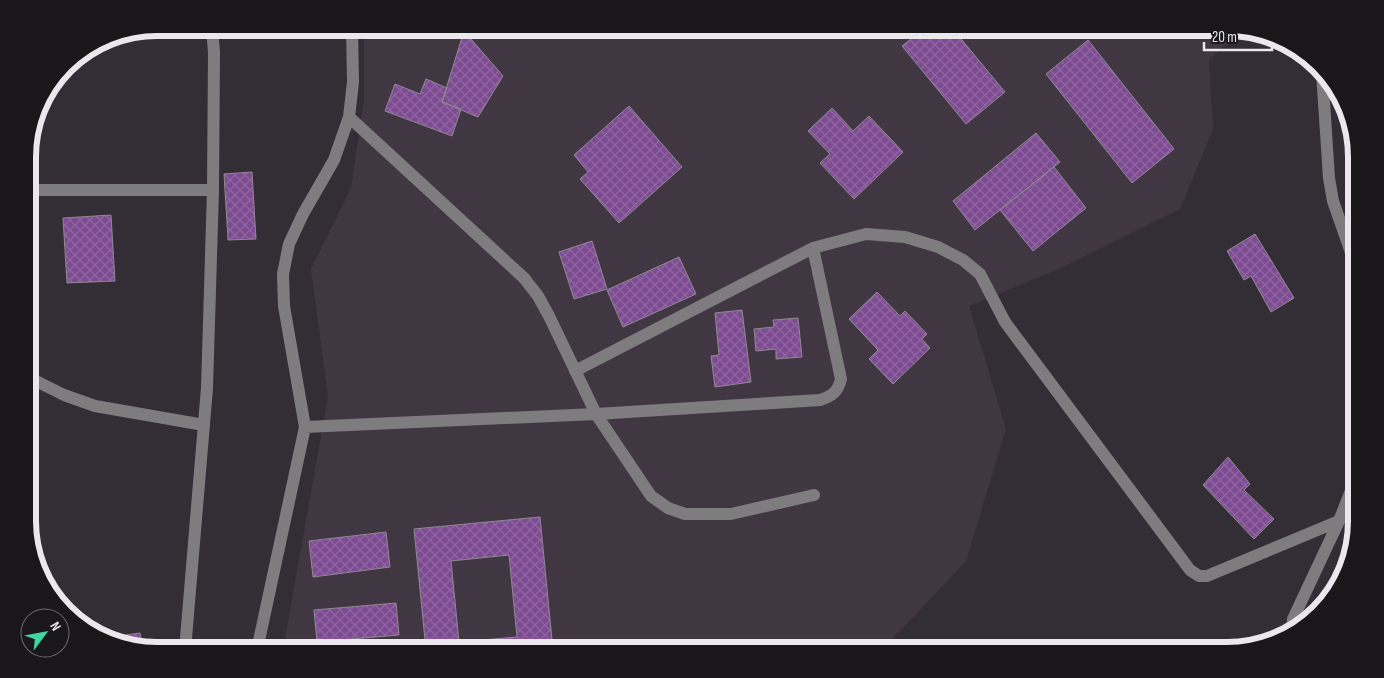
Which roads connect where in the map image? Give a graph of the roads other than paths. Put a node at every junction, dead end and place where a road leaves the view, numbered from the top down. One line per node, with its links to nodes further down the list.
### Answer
1 (213, 37): 6 (street)
2 (352, 37): 4 (street)
3 (1323, 84): 7 (street)
4 (349, 117): 9 (street); 13 (street)
5 (37, 190): 6 (street)
6 (213, 190): 12 (street)
7 (1348, 244)
8 (813, 248): 9 (street); 11 (street); 16 (street)
9 (575, 371): 11 (street)
10 (36, 381): 12 (street)
11 (596, 414): 13 (street); 14 (street)
12 (204, 425): 18 (street)
13 (305, 427): 19 (street)
14 (814, 495)
15 (1348, 498): 16 (street)
16 (1339, 521): 17 (street)
17 (1293, 622)
18 (185, 642)
19 (259, 642)

